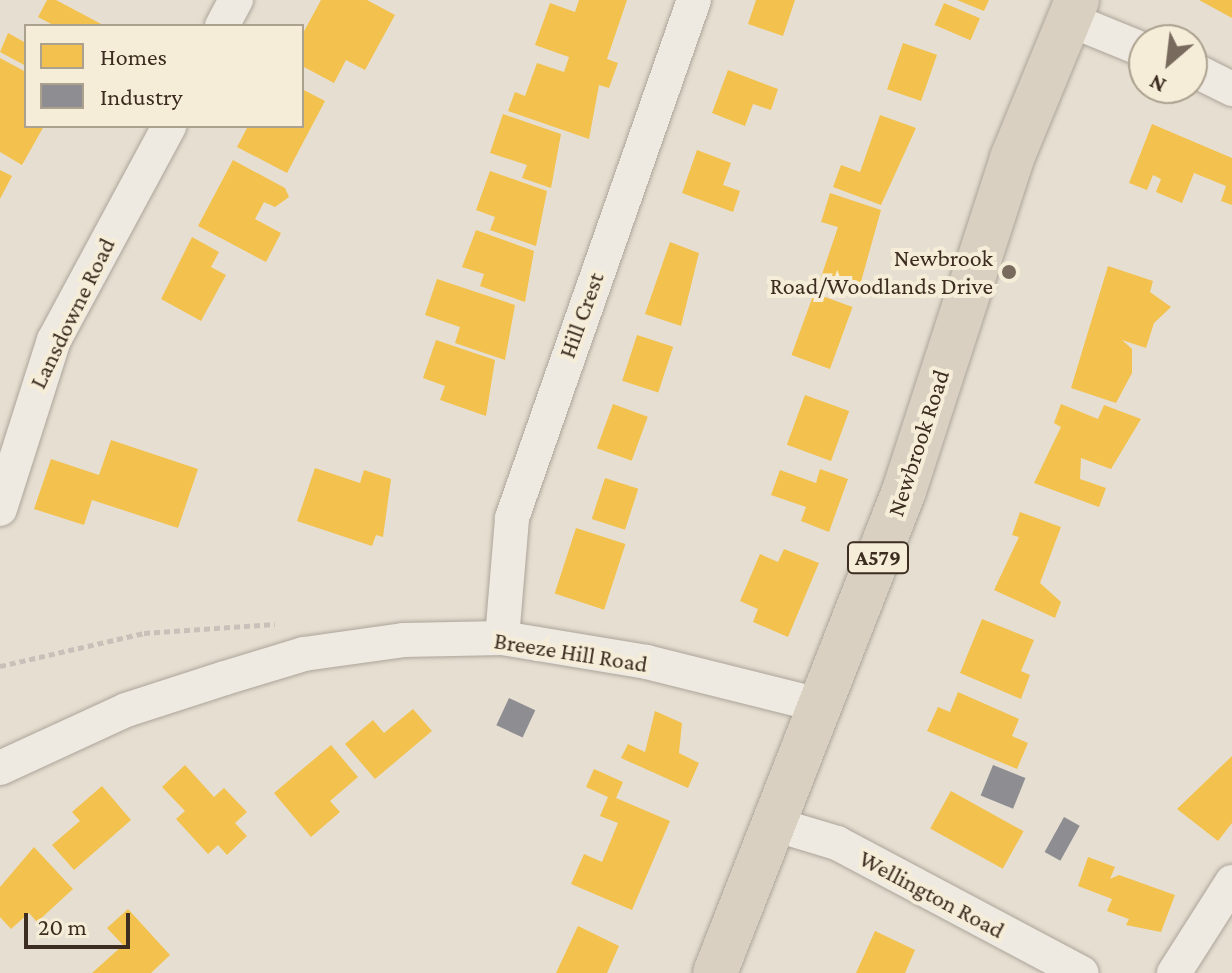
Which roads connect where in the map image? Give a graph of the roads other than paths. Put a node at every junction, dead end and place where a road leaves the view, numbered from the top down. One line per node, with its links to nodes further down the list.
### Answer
1 (236, 0): 4 (street)
2 (694, 0): 10 (street, Hill Crest)
3 (1073, 9): 5 (street); 11 (highway, Newbrook Road / A579)
4 (223, 24)
5 (1128, 41)
6 (1208, 77): 7 (street)
7 (1232, 89)
8 (168, 128): 9 (street, Lansdowne Road)
9 (0, 509)
10 (502, 638): 11 (street, Breeze Hill Road); 12 (street, Breeze Hill Road)
11 (823, 706): 13 (highway, Newbrook Road / A579)
12 (0, 768)
13 (777, 825): 15 (highway, Newbrook Road / A579); 16 (street, Wellington Road)
14 (1232, 882): 17 (street)
15 (715, 973)
16 (1082, 973)
17 (1174, 973)

